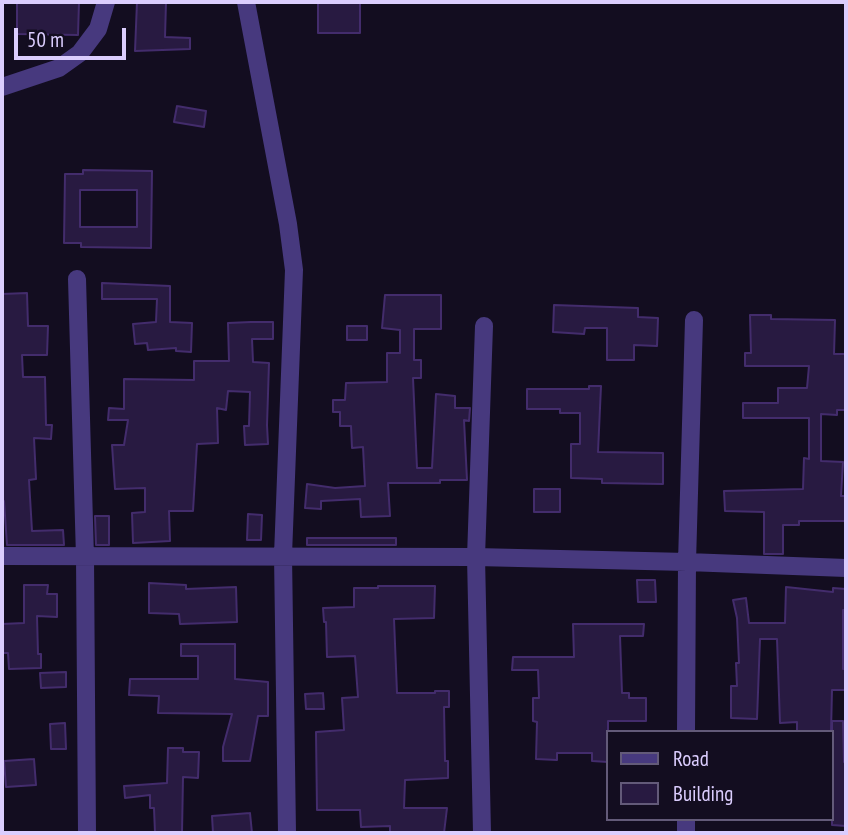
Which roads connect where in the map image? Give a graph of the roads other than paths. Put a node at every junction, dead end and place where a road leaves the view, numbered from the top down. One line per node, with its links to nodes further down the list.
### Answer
1 (106, 2): 3 (street)
2 (246, 2): 7 (street)
3 (2, 87)
4 (77, 279): 9 (street)
5 (694, 320): 11 (street)
6 (484, 326): 10 (street)
7 (283, 555): 9 (street); 10 (street); 15 (street)
8 (2, 556): 9 (street)
9 (85, 557): 14 (street)
10 (477, 557): 11 (street); 16 (street)
11 (687, 562): 12 (street); 13 (street)
12 (846, 568)
13 (686, 730)
14 (87, 833)
15 (287, 833)
16 (482, 833)

